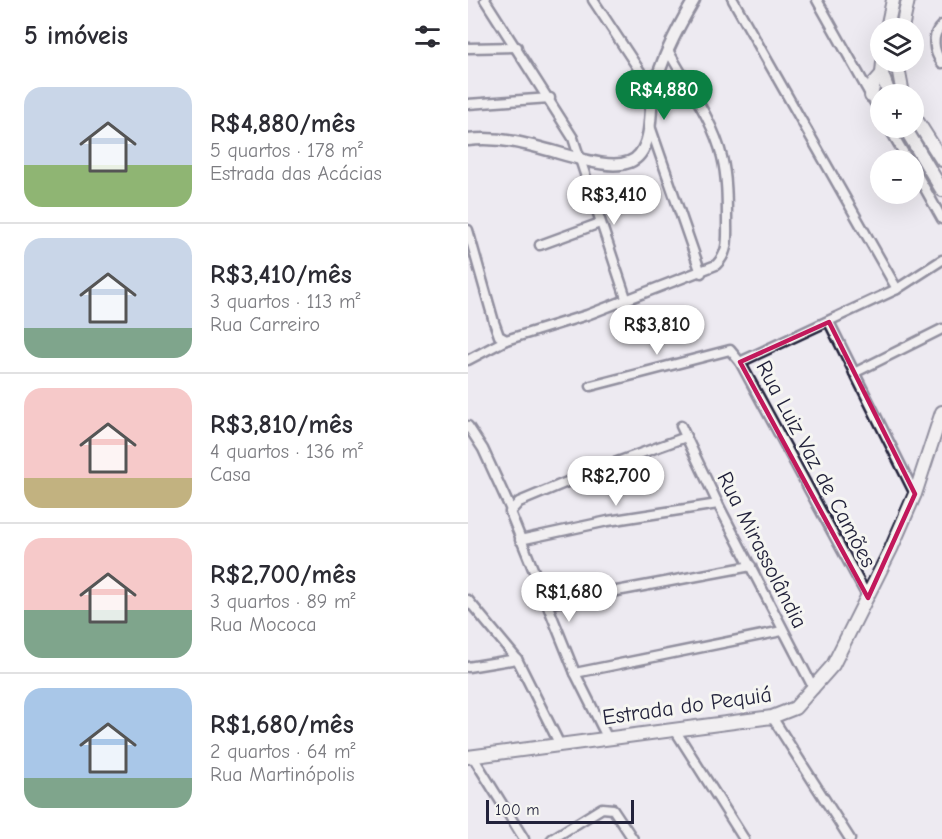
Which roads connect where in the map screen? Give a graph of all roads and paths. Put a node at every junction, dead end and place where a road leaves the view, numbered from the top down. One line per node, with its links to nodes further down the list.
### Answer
1 (485, 0): 11 (street)
2 (592, 0): 15 (street)
3 (694, 0): 13 (street)
4 (733, 0): 33 (street)
5 (817, 0): 16 (street)
6 (893, 0): 8 (main road)
7 (908, 0): 9 (main road)
8 (889, 18)
9 (904, 18)
10 (942, 25): 14 (street)
11 (517, 47): 12 (street); 17 (street)
12 (468, 48)
13 (669, 52): 15 (street); 32 (street)
14 (942, 63)
15 (653, 91): 19 (street)
16 (870, 93)
17 (550, 98): 18 (street); 23 (street)
18 (468, 104)
19 (649, 123): 23 (street); 32 (street)
20 (924, 132): 24 (main road)
21 (912, 138): 26 (main road)
22 (468, 140): 23 (street)
23 (581, 160): 28 (street)
24 (942, 160)
25 (924, 187): 27 (street)
26 (942, 190)
27 (942, 219)
28 (600, 223): 30 (street); 34 (street)
29 (468, 230): 37 (street)
30 (540, 245)
31 (942, 260): 33 (street)
32 (701, 273): 34 (street)
33 (897, 289): 35 (street)
34 (626, 298): 37 (street)
35 (829, 322): 39 (street); 40 (street)
36 (942, 329): 40 (street)
37 (508, 340): 38 (street)
38 (468, 360)
39 (740, 362): 41 (street, Rua Luiz Vaz de Camões); 51 (street, Rua Luiz Vaz de Camões)
40 (854, 373): 46 (street)
41 (591, 386)
42 (942, 412): 46 (main road, Estrada do Pequiá)
43 (468, 426): 48 (street)
44 (681, 426): 45 (street, Rua Mirassolândia)
45 (686, 437): 47 (street, Rua Mirassolândia); 48 (street)
46 (915, 494): 51 (main road, Estrada do Pequiá)
47 (718, 504): 49 (street); 50 (street, Rua Mirassolândia)
48 (511, 510): 49 (street)
49 (520, 540): 53 (street)
50 (751, 566): 53 (street); 54 (street, Rua Mirassolândia)
51 (868, 598): 58 (main road, Estrada do Pequiá)
52 (468, 600): 55 (street)
53 (547, 604): 57 (street)
54 (782, 631): 57 (street); 58 (street, Rua Mirassolândia)
55 (517, 659): 56 (street); 62 (street)
56 (468, 667)
57 (575, 673): 61 (street)
58 (814, 689): 59 (main road, Estrada do Pequiá)
59 (772, 717): 60 (main road, Estrada do Pequiá); 68 (street)
60 (675, 730): 61 (main road, Estrada do Pequiá); 67 (street)
61 (608, 739): 62 (main road, Estrada do Pequiá)
62 (559, 743): 63 (main road, Estrada do Pequiá)
63 (471, 757): 64 (street)
64 (524, 839)
65 (552, 839): 66 (street)
66 (633, 839)
67 (744, 839)
68 (849, 839)

